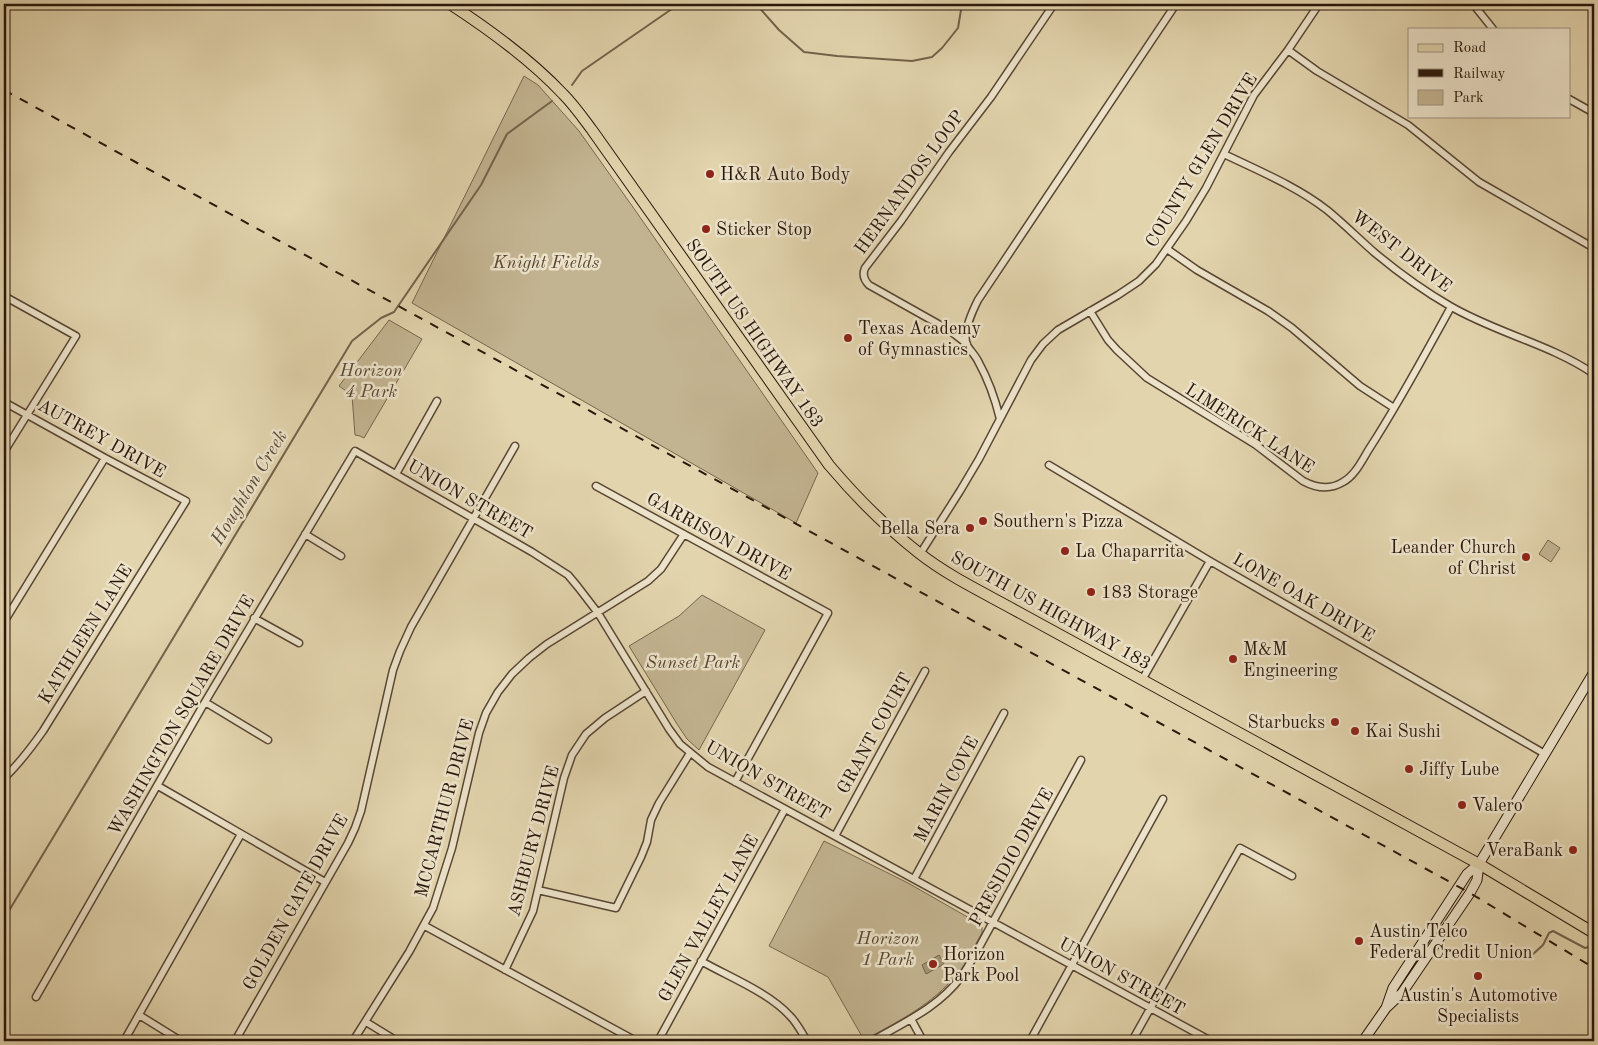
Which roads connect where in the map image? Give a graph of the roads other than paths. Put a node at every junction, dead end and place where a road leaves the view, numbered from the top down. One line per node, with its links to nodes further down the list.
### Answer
1 (450, 4): 34 (main road, SOUTH US HIGHWAY 183)
2 (1054, 4): 16 (street, HERNANDOS LOOP)
3 (1176, 4): 16 (street)
4 (1319, 4): 7 (street, COUNTY GLEN DRIVE)
5 (1473, 4): 6 (street)
6 (1492, 28)
7 (1288, 50): 10 (street, COUNTY GLEN DRIVE); 11 (street)
8 (1570, 100): 9 (street)
9 (1594, 114)
10 (1224, 154): 12 (street, COUNTY GLEN DRIVE); 14 (street, WEST DRIVE)
11 (1594, 248)
12 (1167, 249): 15 (street, COUNTY GLEN DRIVE); 20 (street)
13 (4, 296): 21 (street)
14 (1451, 307): 17 (street, WEST DRIVE); 20 (street, LIMERICK LANE)
15 (1090, 311): 20 (street, LIMERICK LANE); 22 (street, COUNTY GLEN DRIVE)
16 (967, 344): 22 (street, HERNANDOS LOOP)
17 (1594, 374)
18 (437, 401): 28 (street)
19 (4, 402): 21 (street, AUTREY DRIVE)
20 (1394, 408)
21 (27, 414): 25 (street); 26 (street, AUTREY DRIVE)
22 (1000, 419): 34 (street, COUNTY GLEN DRIVE)
23 (515, 446): 31 (street, GOLDEN GATE DRIVE)
24 (355, 451): 28 (street, UNION STREET); 32 (street, WASHINGTON SQUARE DRIVE)
25 (4, 452)
26 (105, 458): 30 (street, AUTREY DRIVE); 39 (street)
27 (1049, 465): 36 (street, LONE OAK DRIVE)
28 (396, 474): 31 (street, UNION STREET)
29 (596, 486): 33 (street, GARRISON DRIVE)
30 (186, 501): 51 (street, KATHLEEN LANE)
31 (474, 518): 37 (street, UNION STREET); 61 (street, GOLDEN GATE DRIVE)
32 (305, 534): 35 (street); 38 (street, WASHINGTON SQUARE DRIVE)
33 (684, 534): 37 (street, MCCARTHUR DRIVE); 52 (street, GARRISON DRIVE)
34 (920, 554): 43 (main road, SOUTH US HIGHWAY 183)
35 (341, 556)
36 (1210, 561): 43 (street); 49 (street, LONE OAK DRIVE)
37 (598, 613): 44 (street, UNION STREET); 64 (street, MCCARTHUR DRIVE)
38 (254, 618): 40 (street); 45 (street, WASHINGTON SQUARE DRIVE)
39 (4, 622)
40 (299, 644)
41 (925, 671): 57 (street, GRANT COURT)
42 (1594, 672): 49 (main road)
43 (1142, 680): 58 (main road, SOUTH US HIGHWAY 183)
44 (646, 691): 48 (street, UNION STREET); 62 (street, ASHBURY DRIVE)
45 (205, 702): 47 (street); 53 (street, WASHINGTON SQUARE DRIVE)
46 (1004, 713): 60 (street, MARIN COVE)
47 (268, 740)
48 (690, 753): 52 (street, UNION STREET); 62 (street)
49 (1545, 754): 58 (main road)
50 (1081, 760): 63 (street, PRESIDIO DRIVE)
51 (4, 778)
52 (735, 782): 55 (street, UNION STREET)
53 (158, 786): 56 (street); 69 (street, WASHINGTON SQUARE DRIVE)
54 (1163, 799): 67 (street)
55 (785, 808): 57 (street, UNION STREET); 66 (street, GLEN VALLEY LANE)
56 (241, 834): 61 (street); 71 (street)
57 (835, 836): 60 (street, UNION STREET)
58 (1479, 864): 65 (main road, SOUTH US HIGHWAY 183); 87 (main road)
59 (1292, 876): 70 (street)
60 (914, 879): 63 (street, UNION STREET)
61 (326, 882): 76 (street, GOLDEN GATE DRIVE)
62 (538, 890): 68 (street, ASHBURY DRIVE)
63 (993, 922): 67 (street, UNION STREET); 72 (street, PRESIDIO DRIVE)
64 (425, 926): 68 (street); 73 (street, MCCARTHUR DRIVE)
65 (1594, 933)
66 (701, 961): 80 (street, GLEN VALLEY LANE); 81 (street)
67 (1072, 966): 70 (street, UNION STREET); 84 (street)
68 (504, 970): 79 (street)
69 (36, 997)
70 (1150, 1008): 85 (street); 86 (street, UNION STREET)
71 (140, 1015): 74 (street); 75 (street)
72 (911, 1019): 82 (street, PRESIDIO DRIVE); 83 (street)
73 (366, 1022): 77 (street, MCCARTHUR DRIVE); 78 (street)
74 (124, 1041)
75 (181, 1041)
76 (235, 1041)
77 (353, 1041)
78 (397, 1041)
79 (636, 1041)
80 (658, 1041)
81 (808, 1041)
82 (872, 1041)
83 (923, 1041)
84 (1030, 1041)
85 (1132, 1041)
86 (1211, 1041)
87 (1363, 1041)

